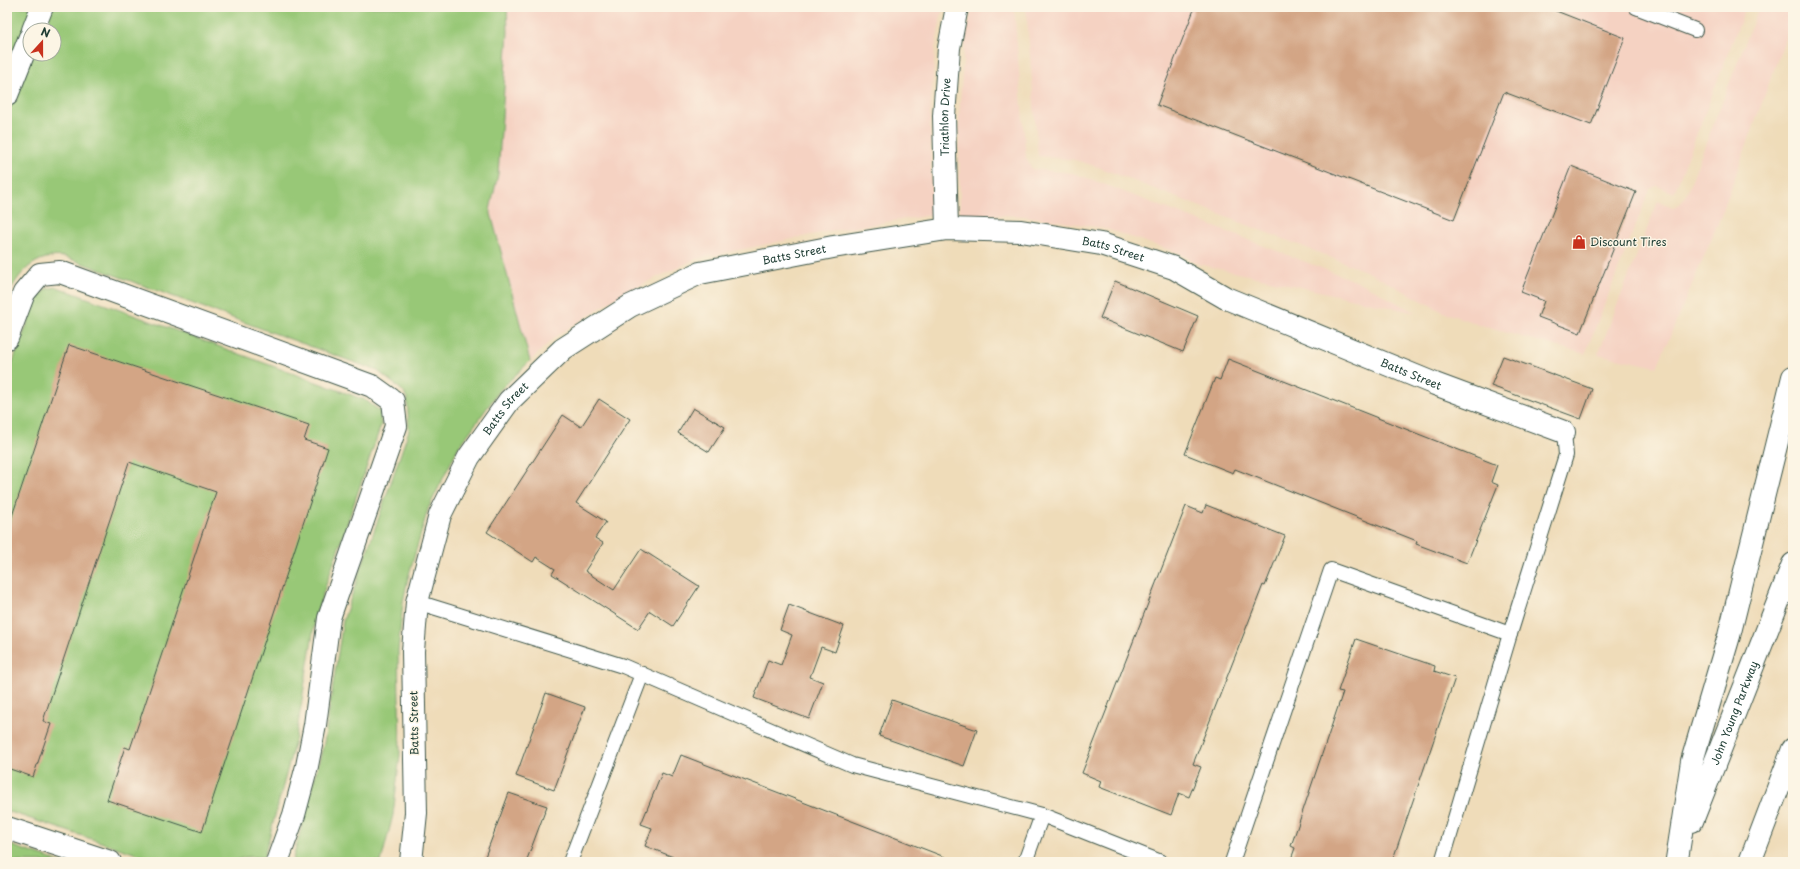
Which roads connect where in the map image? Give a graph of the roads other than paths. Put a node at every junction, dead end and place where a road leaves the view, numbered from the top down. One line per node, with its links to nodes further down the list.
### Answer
1 (42, 7): 4 (main road)
2 (957, 7): 8 (main road, Triathlon Drive)
3 (1636, 7): 5 (lane)
4 (36, 22)
5 (1695, 30)
6 (22, 57): 7 (main road)
7 (7, 95)
8 (946, 228): 11 (main road, Batts Street); 13 (main road, Batts Street)
9 (7, 338): 21 (main road)
10 (1793, 377): 19 (main road)
11 (1564, 432): 14 (lane)
12 (1793, 564): 19 (main road, John Young Parkway)
13 (417, 602): 15 (lane); 22 (main road, Batts Street)
14 (1510, 634): 26 (lane); 27 (lane)
15 (642, 674): 17 (lane); 23 (lane)
16 (1793, 749): 28 (main road)
17 (1042, 815): 24 (lane); 25 (lane)
18 (7, 828): 20 (main road)
19 (1677, 860)
20 (110, 862)
21 (278, 862)
22 (411, 862)
23 (570, 862)
24 (1025, 862)
25 (1161, 862)
26 (1232, 862)
27 (1442, 862)
28 (1750, 862)

